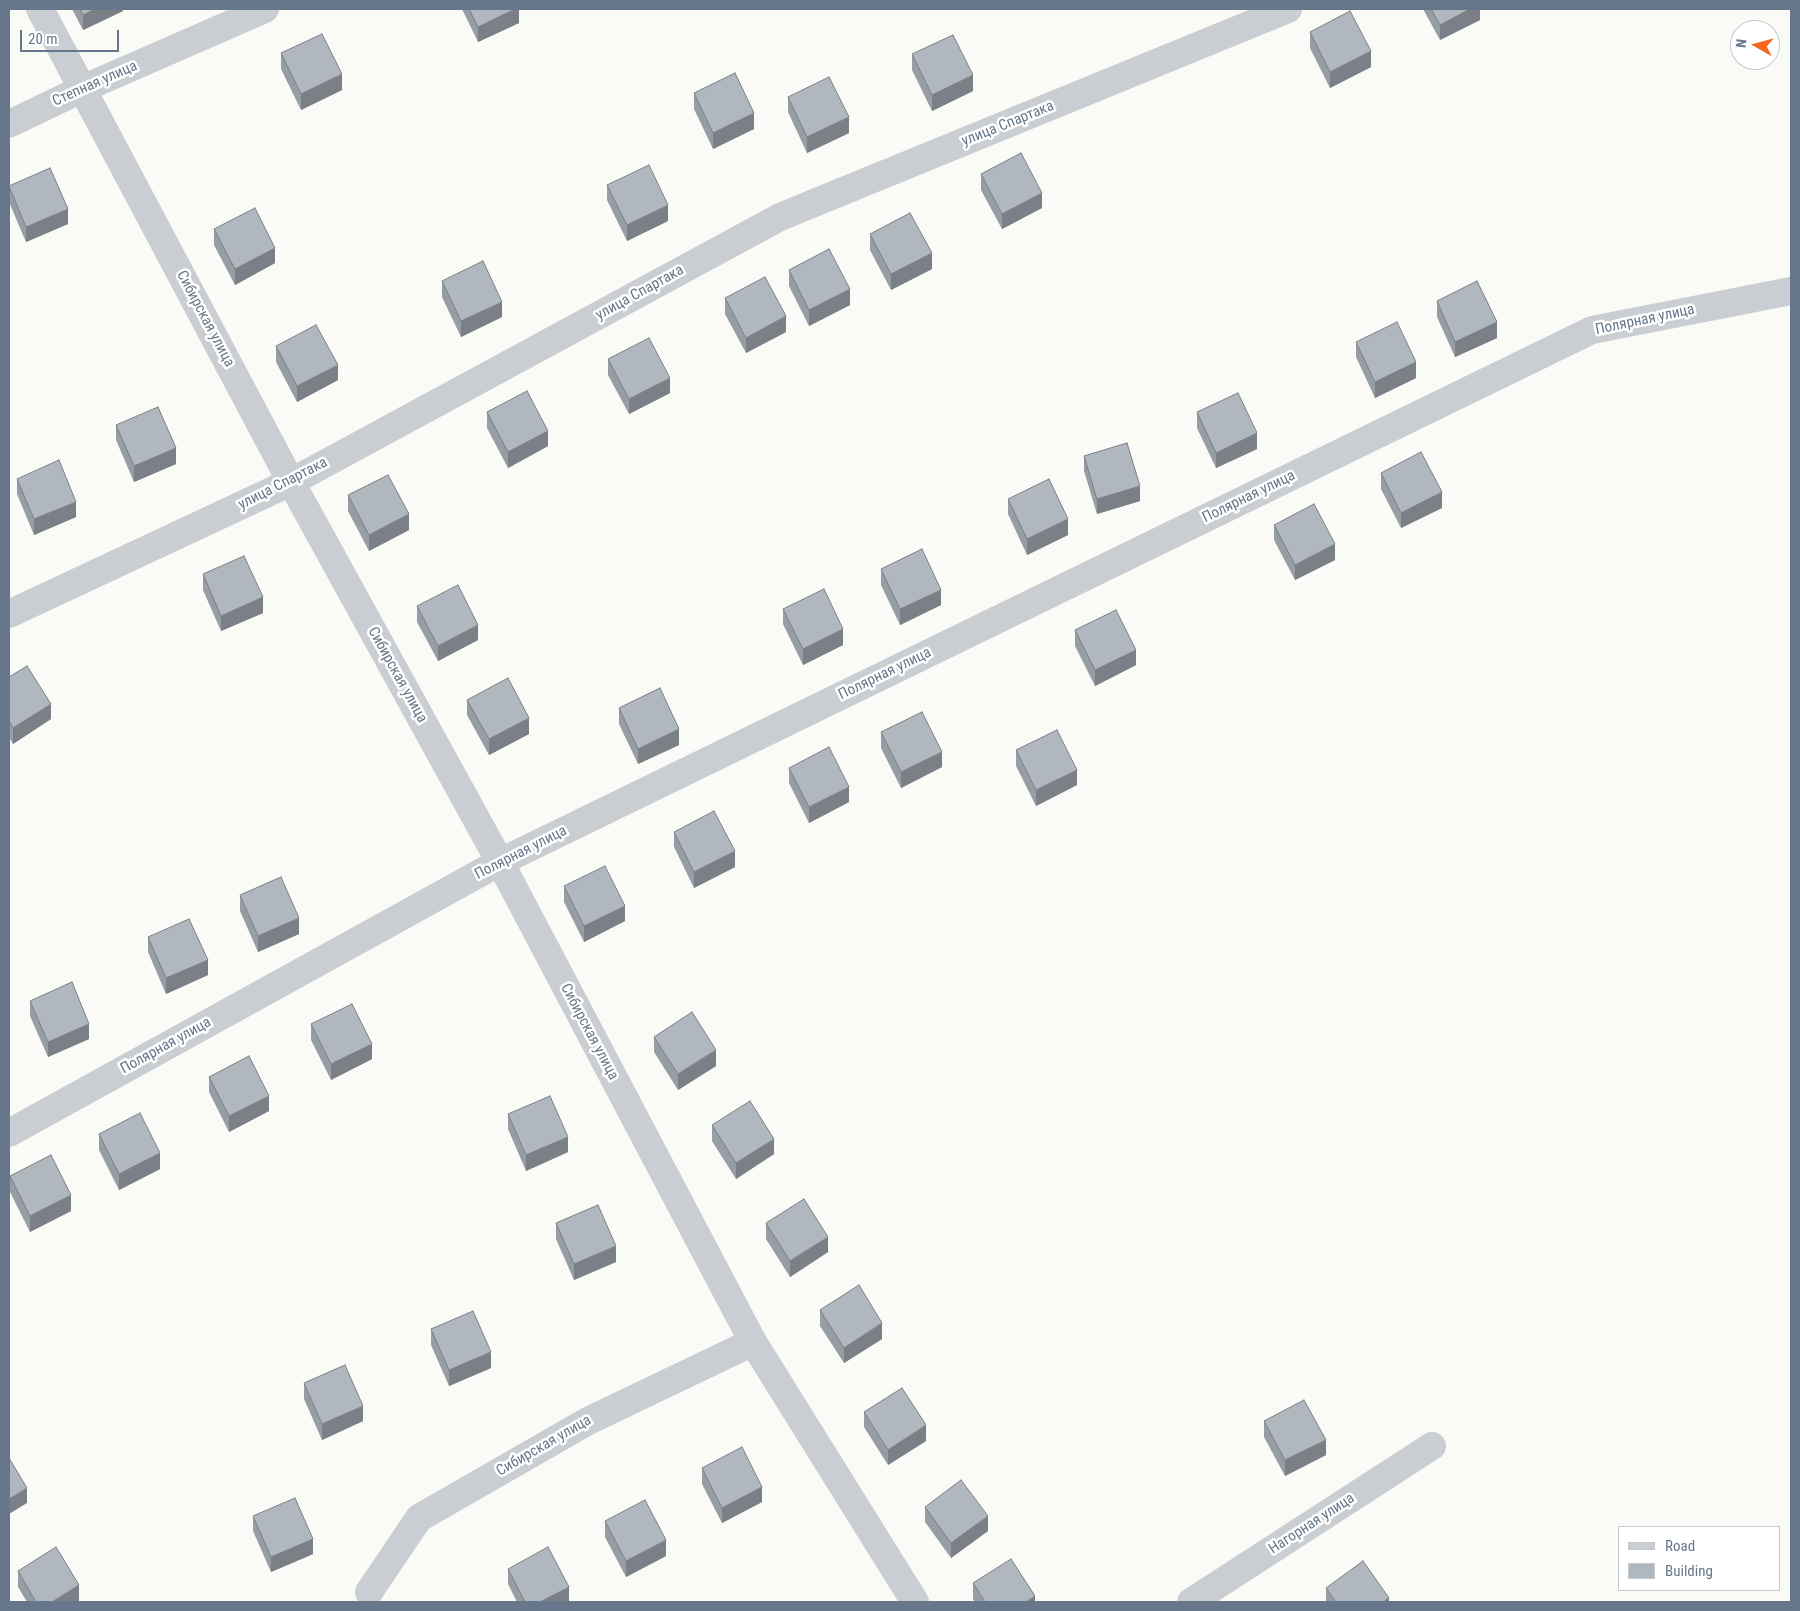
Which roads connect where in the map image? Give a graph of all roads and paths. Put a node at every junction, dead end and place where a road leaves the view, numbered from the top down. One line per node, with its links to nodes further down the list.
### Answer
1 (40, 9): 4 (street, Сибирская улица)
2 (264, 9): 4 (street, Степная улица)
3 (1288, 9): 7 (street, улица Спартака)
4 (82, 89): 5 (street, Степная улица); 7 (street, Сибирская улица)
5 (9, 124)
6 (1791, 291): 9 (street, Полярная улица)
7 (291, 482): 8 (street, улица Спартака); 9 (street, Сибирская улица)
8 (9, 614)
9 (500, 862): 10 (street, Полярная улица); 11 (street, Сибирская улица)
10 (9, 1133)
11 (753, 1342): 13 (street, Сибирская улица); 14 (street, Сибирская улица)
12 (1432, 1446): 15 (street, Нагорная улица)
13 (369, 1592)
14 (915, 1602)
15 (1191, 1602)

